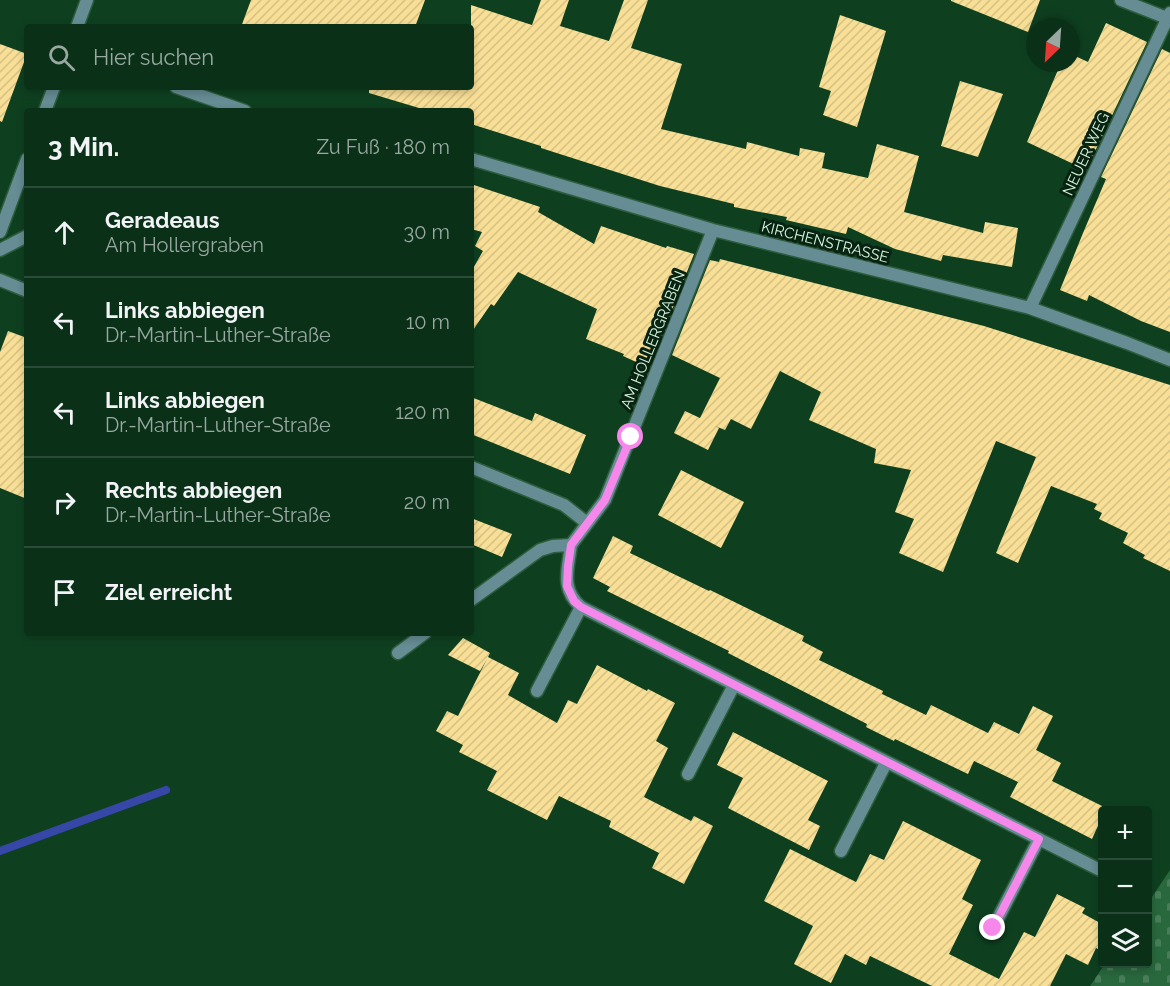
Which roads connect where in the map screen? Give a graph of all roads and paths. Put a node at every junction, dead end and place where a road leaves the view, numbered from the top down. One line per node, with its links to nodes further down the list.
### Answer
1 (87, 0): 4 (street)
2 (1121, 0): 3 (street)
3 (1169, 16): 17 (street, NEUER WEG)
4 (78, 24)
5 (53, 90): 7 (street)
6 (185, 90): 8 (street)
7 (46, 108)
8 (236, 108)
9 (474, 160): 11 (street, KIRCHENSTRASSE)
10 (24, 167): 12 (street)
11 (713, 230): 17 (street, KIRCHENSTRASSE); 20 (street, AM HOLLERGRABEN)
12 (0, 232)
13 (24, 238): 14 (street)
14 (0, 250)
15 (0, 280): 16 (street)
16 (24, 290)
17 (1030, 308): 18 (street, KIRCHENSTRASSE)
18 (1170, 360)
19 (474, 468): 20 (street)
20 (587, 523): 21 (street, AM HOLLERGRABEN)
21 (571, 545): 22 (street); 23 (street)
22 (474, 598)
23 (581, 607): 26 (street); 27 (street)
24 (421, 636): 25 (street)
25 (398, 652)
26 (734, 685): 28 (street); 29 (street)
27 (537, 691)
28 (886, 763): 30 (street); 31 (street)
29 (688, 774)
30 (1039, 839): 32 (street); 33 (street)
31 (841, 850)
32 (1098, 869)
33 (993, 928)

